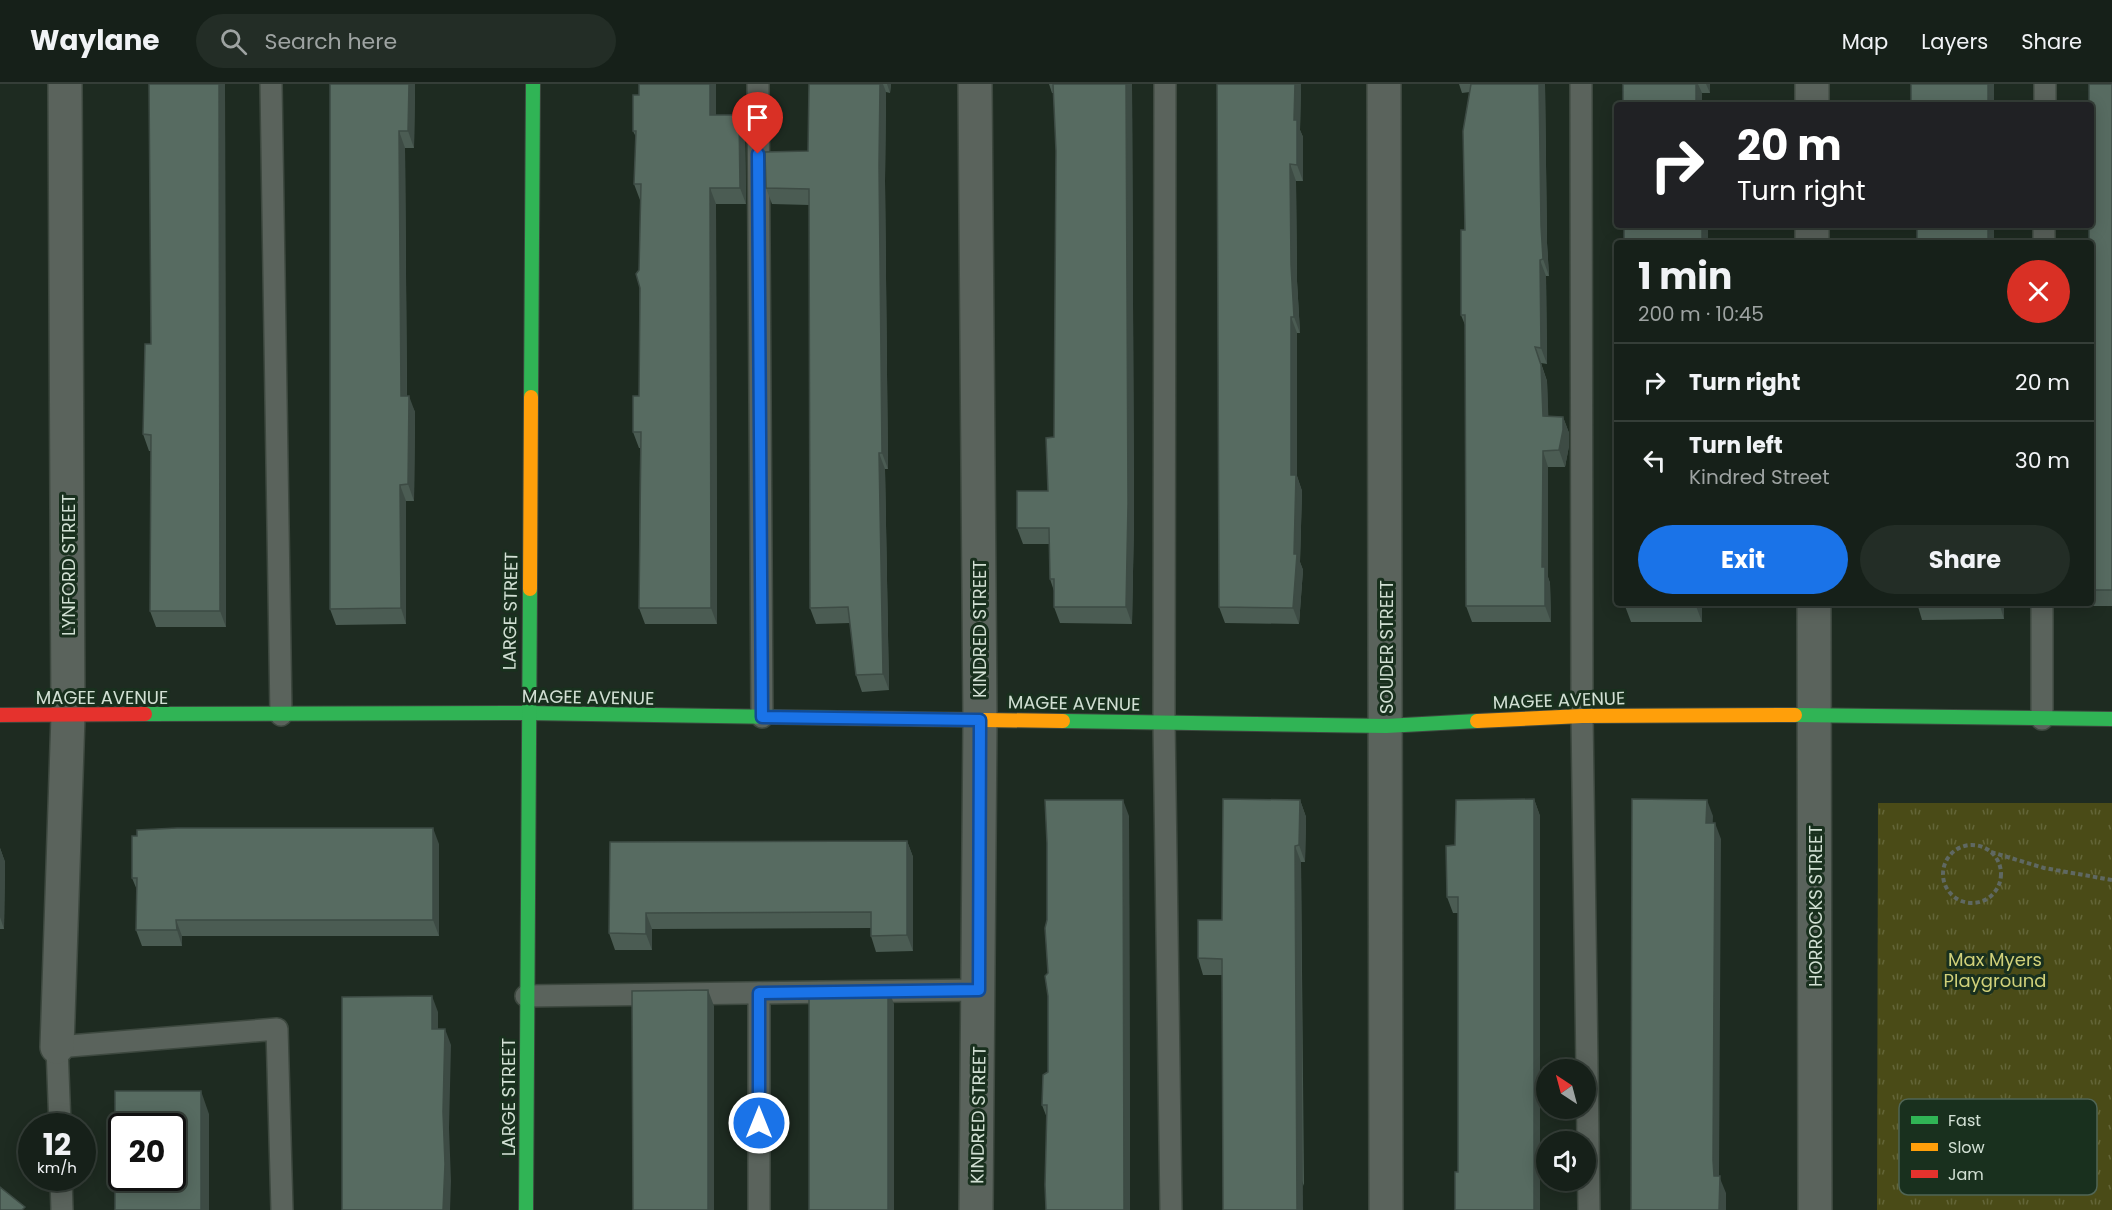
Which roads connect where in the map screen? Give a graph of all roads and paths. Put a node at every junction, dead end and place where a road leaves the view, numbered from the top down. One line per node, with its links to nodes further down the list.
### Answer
1 (65, 84): 19 (street, LYNFORD STREET)
2 (271, 84): 17 (lane)
3 (533, 84): 15 (street, LARGE STREET)
4 (758, 84): 21 (lane)
5 (975, 84): 24 (street, KINDRED STREET)
6 (1166, 84): 25 (lane)
7 (1384, 84): 26 (street, SOUDER STREET)
8 (1581, 84): 20 (lane)
9 (1812, 84): 11 (street)
10 (2045, 84): 12 (lane)
11 (1812, 102)
12 (2045, 102)
13 (1814, 606): 18 (street, HORROCKS STREET)
14 (2042, 606): 22 (lane)
15 (527, 713): 17 (street, MAGEE AVENUE); 21 (street, MAGEE AVENUE); 31 (street, LARGE STREET)
16 (0, 715): 19 (street, MAGEE AVENUE)
17 (281, 715): 19 (street, MAGEE AVENUE)
18 (1814, 715): 20 (street, MAGEE AVENUE); 22 (street, MAGEE AVENUE); 43 (street, HORROCKS STREET)
19 (69, 716): 32 (street, LYNFORD STREET)
20 (1582, 716): 26 (street, MAGEE AVENUE); 42 (lane)
21 (762, 717): 24 (street, MAGEE AVENUE)
22 (2042, 719): 23 (street, MAGEE AVENUE)
23 (2112, 719)
24 (980, 720): 25 (street, MAGEE AVENUE); 29 (street, KINDRED STREET)
25 (1164, 722): 26 (street, MAGEE AVENUE); 40 (lane)
26 (1386, 726): 41 (street, SOUDER STREET)
27 (1991, 852): 27 (path); 28 (path)
28 (2112, 880)
29 (979, 990): 30 (lane); 39 (street, KINDRED STREET)
30 (759, 993): 31 (lane); 38 (lane)
31 (526, 996): 37 (street, LARGE STREET)
32 (57, 1047): 33 (lane); 36 (lane)
33 (60, 1113)
34 (61, 1191): 35 (lane)
35 (62, 1210)
36 (282, 1210)
37 (526, 1210)
38 (759, 1210)
39 (976, 1210)
40 (1171, 1210)
41 (1386, 1210)
42 (1589, 1210)
43 (1815, 1210)

